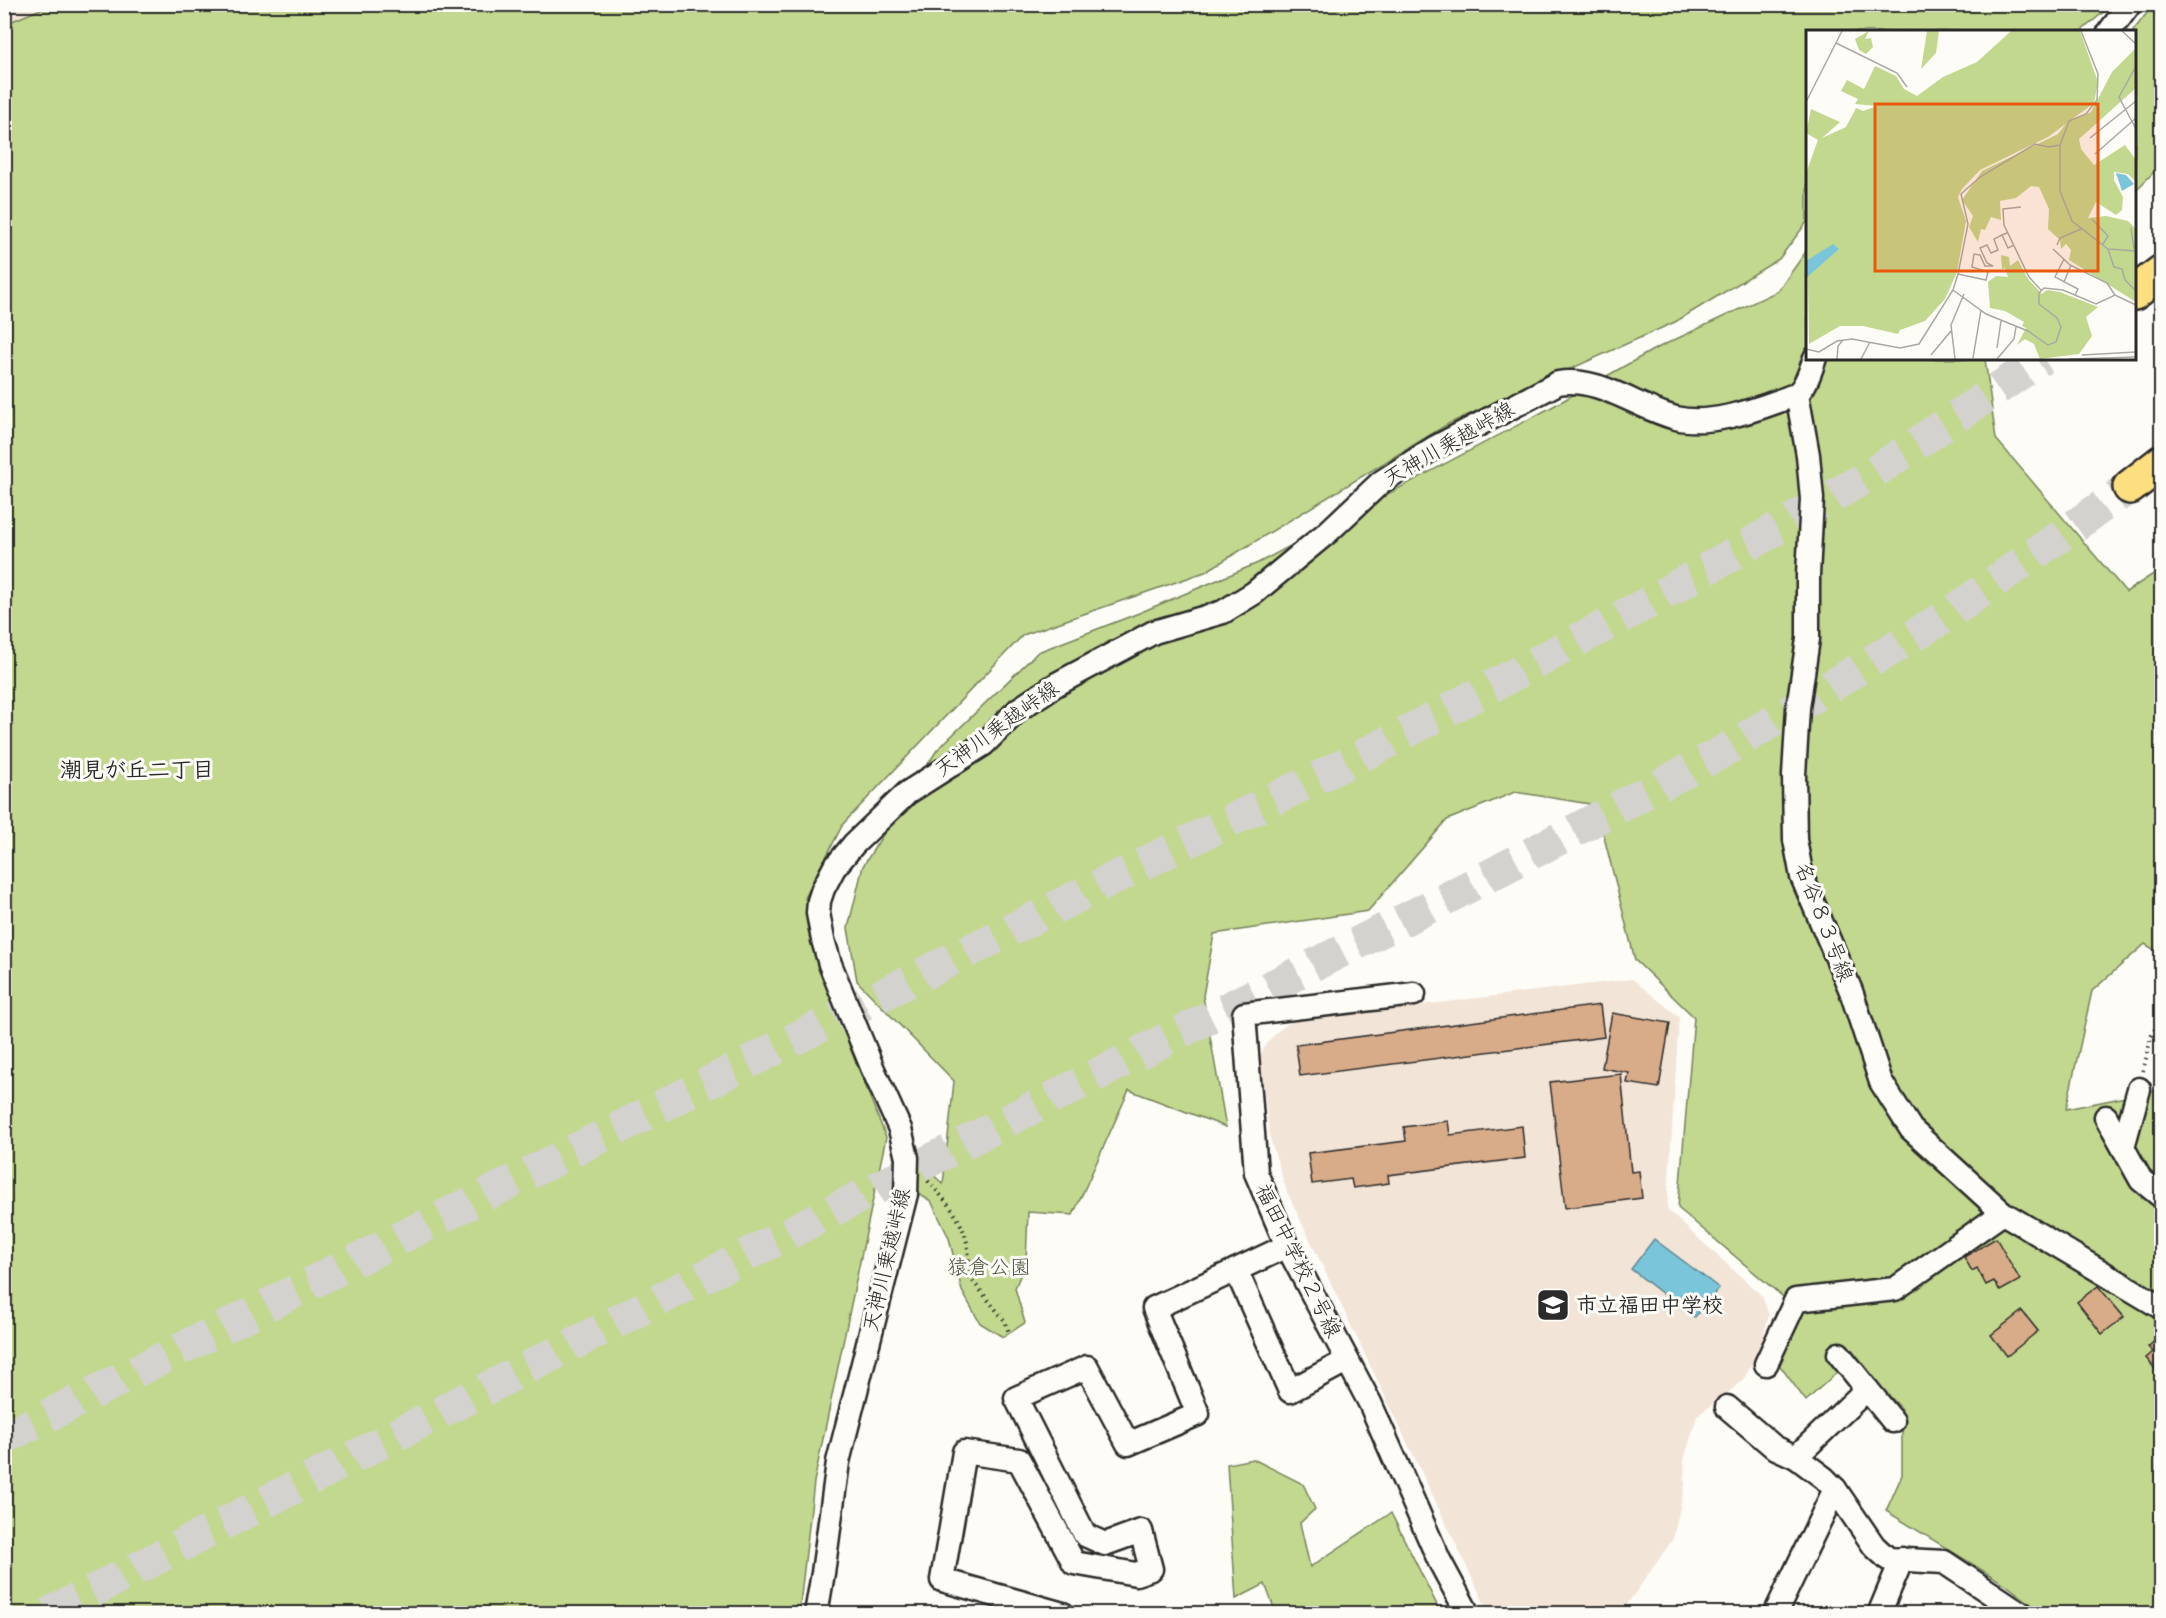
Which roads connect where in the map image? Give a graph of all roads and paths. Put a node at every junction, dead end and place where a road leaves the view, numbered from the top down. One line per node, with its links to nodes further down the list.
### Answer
1 (2130, 4): 2 (street)
2 (2110, 30)
3 (2162, 272): 4 (highway)
4 (2136, 292)
5 (1814, 360): 6 (street)
6 (1797, 394): 14 (street, 天神川乗越峠線); 16 (street, 名谷８３号線)
7 (2162, 462): 8 (highway)
8 (2130, 487)
9 (1414, 994): 17 (street, 福田中学校２号線)
10 (2162, 1015): 11 (path)
11 (2139, 1089): 13 (street)
12 (2106, 1117): 13 (street)
13 (2122, 1148): 15 (street)
14 (907, 1158): 20 (path); 30 (street, 天神川乗越峠線)
15 (2162, 1197)
16 (2003, 1213): 19 (street, 名谷８３号線); 23 (street)
17 (1287, 1246): 18 (street); 22 (street, 福田中学校２号線)
18 (1236, 1270): 22 (street); 31 (street)
19 (2162, 1308)
20 (1009, 1333)
21 (1839, 1354): 24 (street)
22 (1346, 1361): 32 (street, 福田中学校２号線)
23 (1766, 1364)
24 (1867, 1389): 26 (street); 27 (street)
25 (1727, 1407): 27 (street)
26 (1893, 1421)
27 (1796, 1457): 28 (street)
28 (1834, 1489): 29 (street); 33 (street)
29 (1902, 1559): 34 (street); 35 (street)
30 (816, 1614)
31 (1063, 1614)
32 (1468, 1614)
33 (1775, 1614)
34 (1879, 1614)
35 (2022, 1614)

